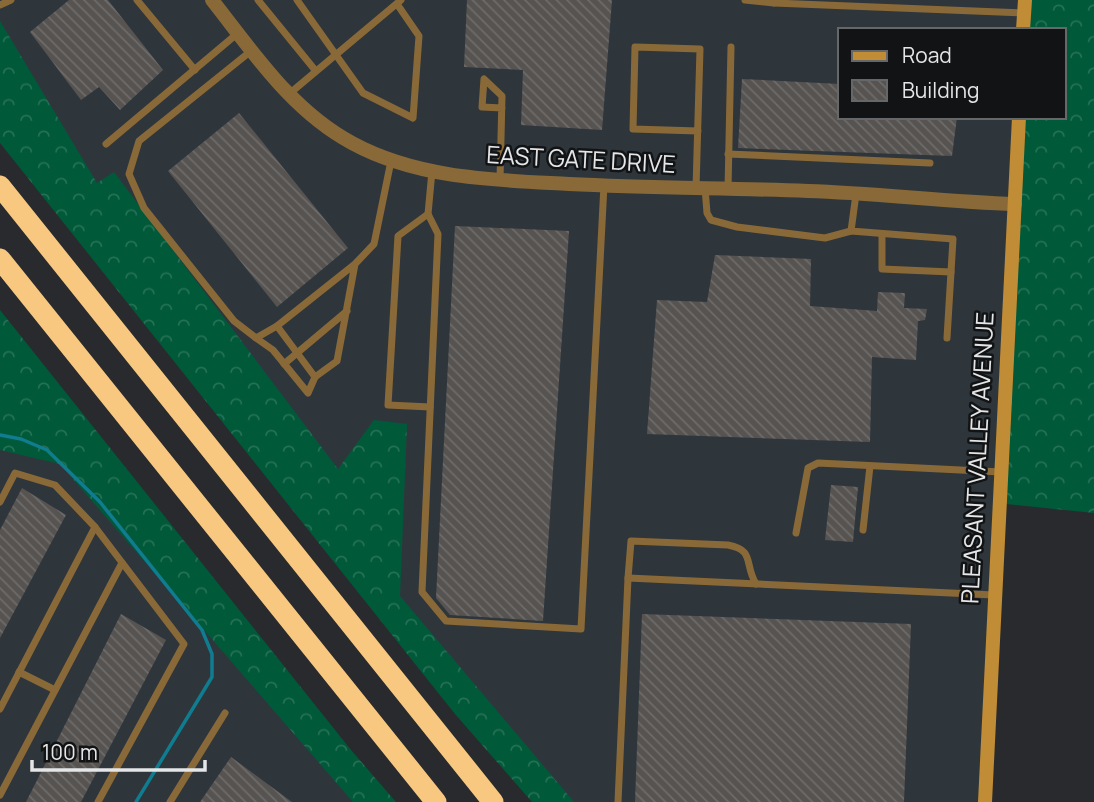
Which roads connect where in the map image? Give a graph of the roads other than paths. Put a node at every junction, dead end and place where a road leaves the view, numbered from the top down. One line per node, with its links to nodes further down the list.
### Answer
1 (11, 0): 12 (lane)
2 (138, 0): 20 (lane)
3 (212, 0): 15 (street, EAST GATE DRIVE)
4 (258, 0): 19 (lane)
5 (298, 0): 18 (lane)
6 (745, 0): 7 (lane)
7 (774, 1): 9 (lane)
8 (399, 2): 18 (lane); 18 (lane)
9 (809, 2): 10 (lane)
10 (845, 3): 11 (lane)
11 (882, 4): 13 (lane)
12 (0, 5)
13 (1025, 6): 14 (street)
14 (1023, 28)
15 (237, 33): 17 (street, EAST GATE DRIVE); 20 (lane)
16 (731, 47): 26 (lane)
17 (252, 51): 21 (street, EAST GATE DRIVE); 45 (lane)
18 (337, 52): 19 (lane)
19 (315, 69): 21 (lane)
20 (195, 70): 25 (lane)
21 (289, 94): 27 (street, EAST GATE DRIVE)
22 (502, 108): 30 (lane)
23 (1018, 119): 36 (street, PLEASANT VALLEY AVENUE)
24 (698, 131): 24 (lane); 33 (lane)
25 (106, 144)
26 (728, 155): 28 (lane); 34 (lane)
27 (391, 161): 29 (street, EAST GATE DRIVE); 41 (lane)
28 (930, 163)
29 (432, 171): 30 (street, EAST GATE DRIVE); 37 (lane)
30 (500, 180): 31 (street, EAST GATE DRIVE)
31 (604, 185): 33 (street, EAST GATE DRIVE); 50 (lane)
32 (0, 186): 69 (highway)
33 (700, 188): 34 (street, EAST GATE DRIVE); 38 (lane)
34 (728, 189): 35 (street, EAST GATE DRIVE)
35 (856, 194): 36 (street, EAST GATE DRIVE); 38 (lane)
36 (1015, 204): 52 (street, PLEASANT VALLEY AVENUE)
37 (428, 214): 50 (lane); 50 (lane)
38 (852, 231): 39 (lane)
39 (882, 234): 42 (lane); 42 (lane)
40 (0, 259): 68 (highway)
41 (355, 264): 43 (lane); 44 (lane)
42 (951, 272): 46 (lane)
43 (346, 312): 47 (lane); 49 (lane)
44 (277, 326): 45 (lane); 47 (lane)
45 (256, 338): 48 (lane)
46 (947, 338)
47 (297, 353): 48 (lane); 49 (lane)
48 (284, 364): 49 (lane)
49 (316, 377)
50 (430, 407)
51 (870, 466): 52 (lane); 55 (lane); 56 (lane)
52 (1001, 472): 60 (street, PLEASANT VALLEY AVENUE)
53 (0, 502): 54 (lane)
54 (95, 527): 57 (lane); 61 (lane)
55 (863, 530)
56 (796, 533)
57 (122, 563): 62 (lane); 66 (lane)
58 (628, 578): 59 (lane); 59 (lane); 70 (lane)
59 (756, 584): 60 (lane)
60 (995, 595): 71 (street, PLEASANT VALLEY AVENUE)
61 (19, 672): 62 (lane); 63 (lane)
62 (55, 690): 65 (lane)
63 (0, 709)
64 (225, 713): 67 (lane)
65 (0, 795)
66 (98, 802)
67 (170, 802)
68 (436, 802)
69 (493, 802)
70 (618, 802)
71 (985, 802)

